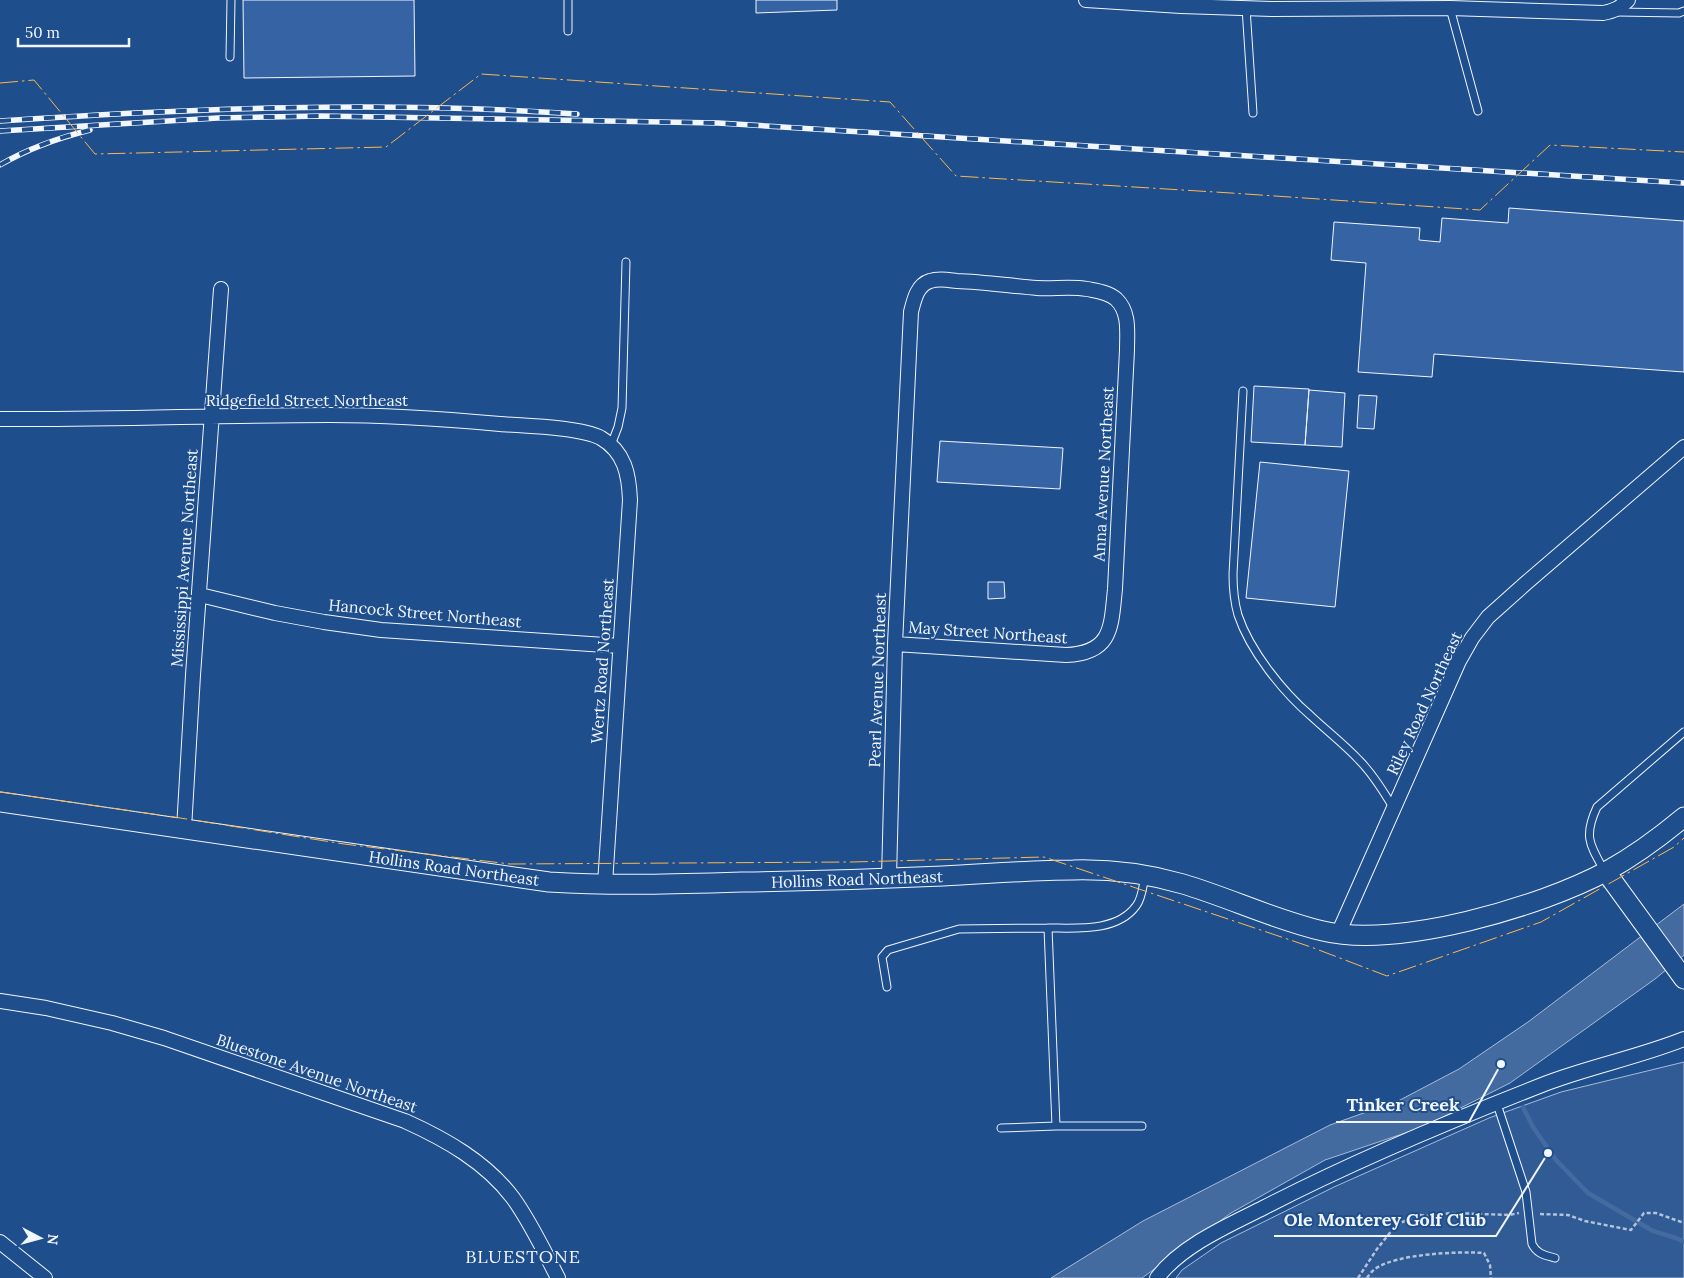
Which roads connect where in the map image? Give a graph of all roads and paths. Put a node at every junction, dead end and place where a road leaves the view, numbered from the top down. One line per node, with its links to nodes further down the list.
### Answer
1 (232, 0): 10 (lane)
2 (568, 0): 9 (lane)
3 (1086, 0): 5 (street)
4 (1628, 0): 8 (street)
5 (1245, 4): 6 (street); 12 (lane)
6 (1450, 8): 8 (street); 11 (lane)
7 (1684, 11): 8 (lane)
8 (1612, 12)
9 (568, 31)
10 (230, 57)
11 (1478, 111)
12 (1253, 113)
13 (626, 262): 18 (lane)
14 (221, 290): 16 (street, Mississippi Avenue Northeast)
15 (1243, 391): 27 (lane)
16 (212, 417): 17 (street, Ridgefield Street Northeast); 18 (street, Ridgefield Street Northeast); 22 (street, Mississippi Avenue Northeast)
17 (0, 419)
18 (611, 445): 24 (street, Wertz Road Northeast)
19 (1684, 447): 27 (street, Riley Road Northeast)
20 (903, 483): 21 (street, Anna Avenue Northeast); 23 (street, Pearl Avenue Northeast)
21 (1115, 582): 23 (street, May Street Northeast)
22 (200, 595): 24 (street, Hancock Street Northeast); 29 (street, Mississippi Avenue Northeast)
23 (896, 644): 32 (street, Pearl Avenue Northeast)
24 (620, 646): 33 (street, Wertz Road Northeast)
25 (1684, 732): 30 (lane)
26 (0, 802): 29 (main road, Hollins Road Northeast)
27 (1394, 810): 35 (street, Riley Road Northeast)
28 (1684, 817): 30 (main road, Hollins Road Northeast)
29 (184, 829): 33 (main road, Hollins Road Northeast)
30 (1606, 872): 35 (main road, Hollins Road Northeast); 36 (main road)
31 (1146, 876): 32 (main road, Hollins Road Northeast); 34 (lane); 35 (main road, Hollins Road Northeast)
32 (889, 878): 33 (main road, Hollins Road Northeast)
33 (605, 884)
34 (1048, 928): 37 (lane); 41 (lane)
35 (1338, 934)
36 (1682, 976)
37 (887, 987)
38 (0, 1001): 50 (street, Bluestone Avenue Northeast)
39 (1684, 1039): 40 (street)
40 (1497, 1104): 48 (lane); 51 (street)
41 (1056, 1126): 42 (lane); 43 (lane)
42 (1142, 1126)
43 (1001, 1128)
44 (1526, 1214): 52 (path)
45 (1534, 1214): 46 (path)
46 (1684, 1223)
47 (0, 1242): 49 (street)
48 (1554, 1258)
49 (45, 1278)
50 (558, 1278)
51 (1157, 1278)
52 (1358, 1278)
53 (1366, 1278): 54 (path)
54 (1491, 1278)

